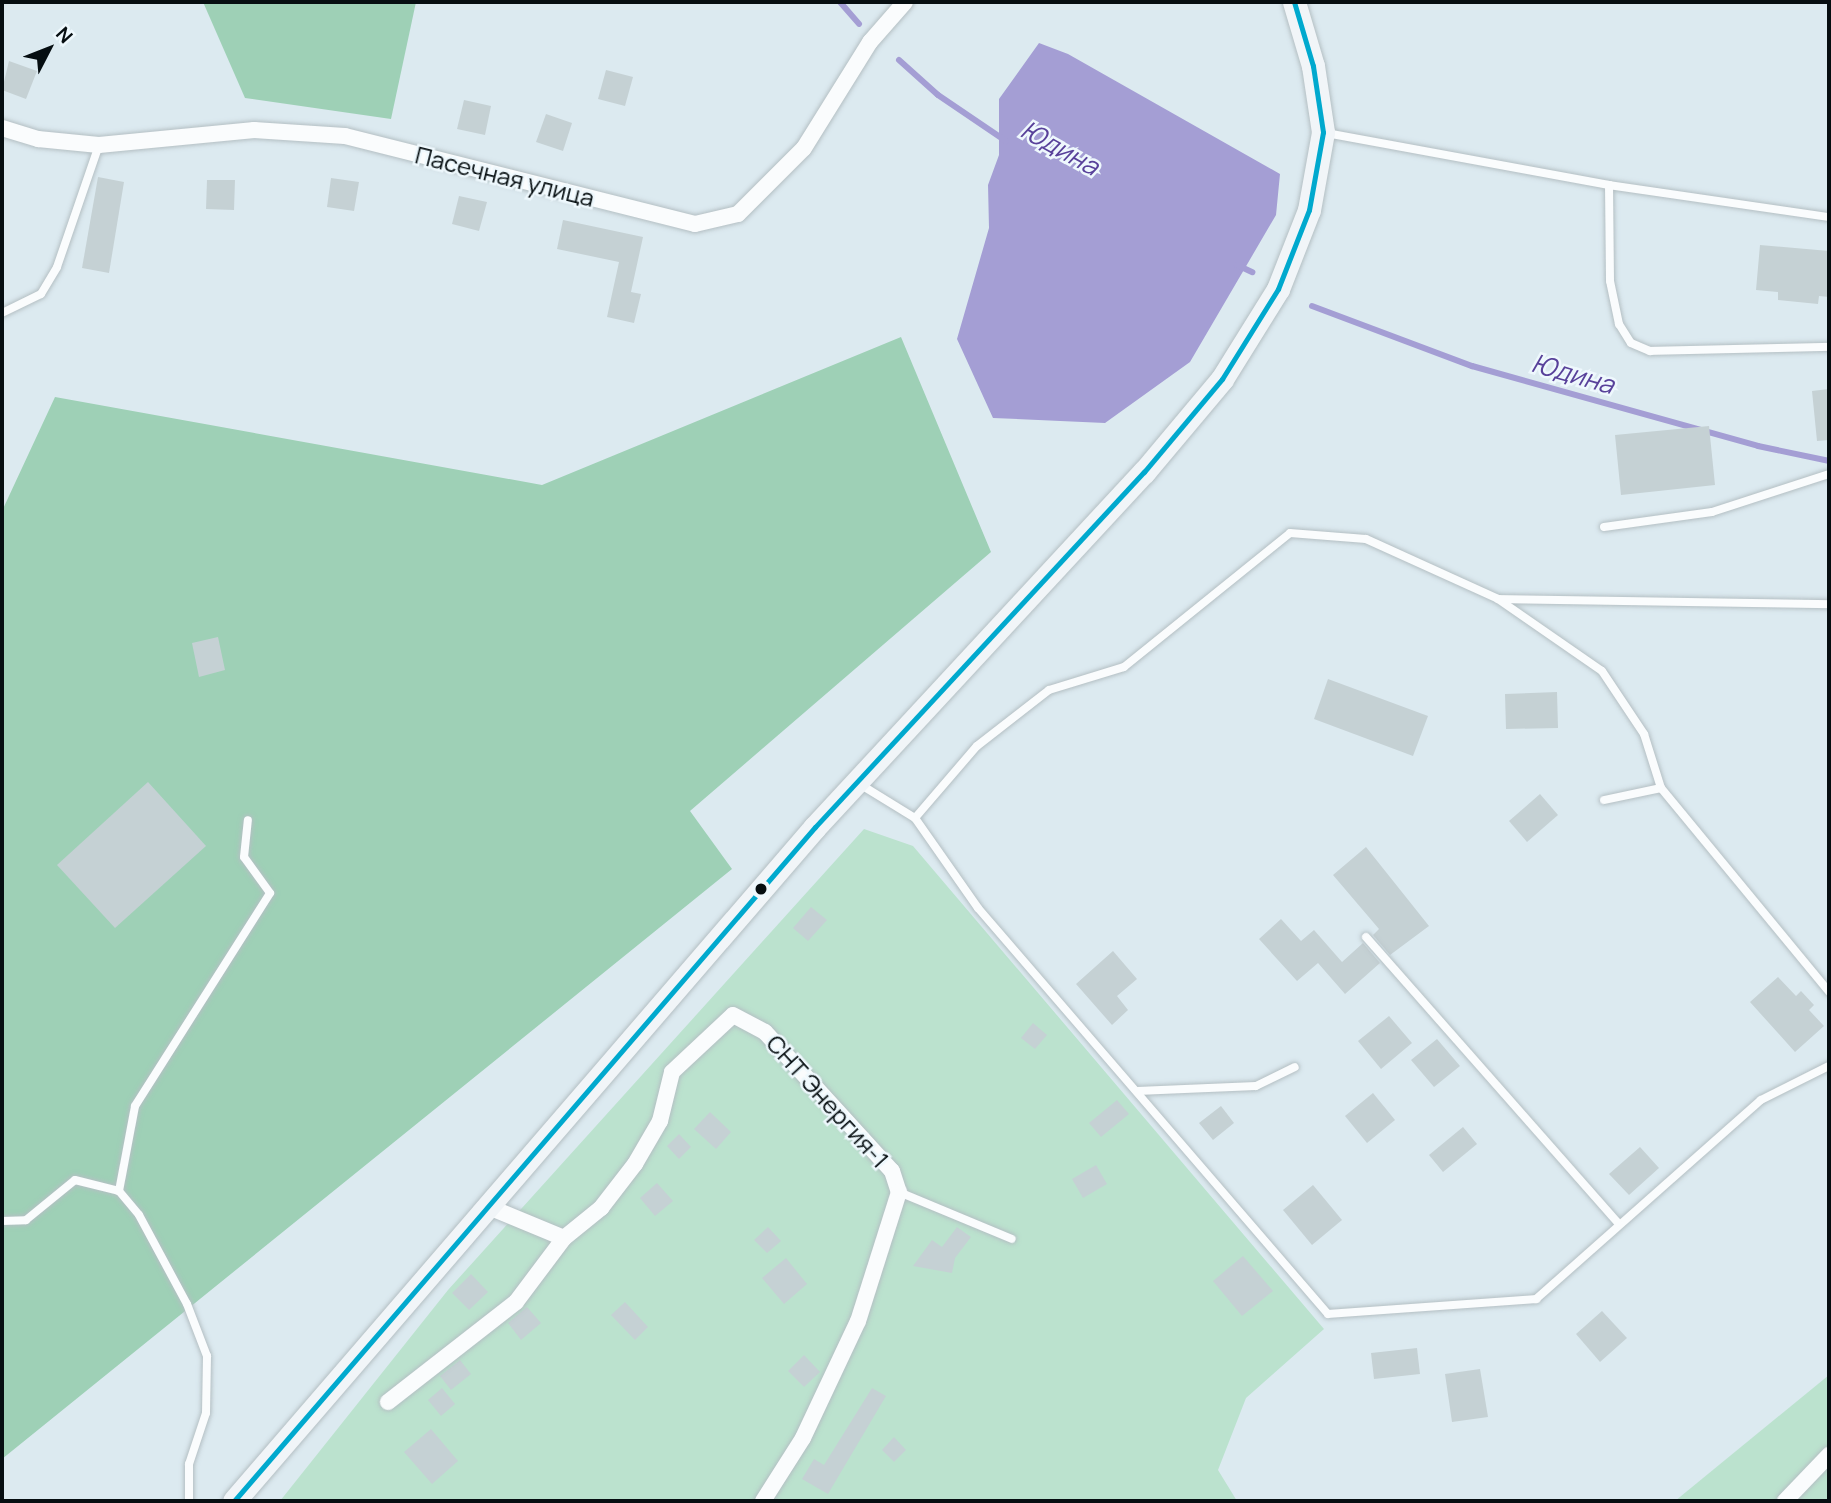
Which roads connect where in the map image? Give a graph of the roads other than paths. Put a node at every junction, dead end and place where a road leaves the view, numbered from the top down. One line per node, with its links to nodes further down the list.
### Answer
1 (905, 2): 5 (street, Пасечная улица)
2 (1294, 2): 4 (main road)
3 (2, 128): 5 (street, Пасечная улица)
4 (1323, 132): 6 (lane); 14 (main road)
5 (99, 145): 8 (lane)
6 (1609, 185): 7 (lane); 9 (lane)
7 (1829, 217)
8 (2, 313)
9 (1829, 347)
10 (1829, 474): 11 (lane)
11 (1604, 527)
12 (1498, 599): 13 (lane); 15 (lane); 17 (lane)
13 (1829, 604)
14 (858, 783): 17 (lane); 26 (main road)
15 (1661, 788): 16 (lane); 20 (lane)
16 (1604, 800)
17 (915, 818): 23 (lane)
18 (248, 820): 24 (lane)
19 (1366, 937): 28 (lane)
20 (1829, 992)
21 (1829, 1066): 28 (lane)
22 (1295, 1067): 23 (lane)
23 (1137, 1091): 28 (lane)
24 (119, 1191): 27 (lane); 33 (lane)
25 (899, 1192): 29 (street, СНТ Энергия-1); 30 (lane); 35 (street, СНТ Энергия-1)
26 (489, 1207): 29 (street); 34 (main road)
27 (2, 1221)
28 (1618, 1223)
29 (564, 1238): 31 (street)
30 (1012, 1239)
31 (388, 1402)
32 (1829, 1455): 36 (street)
33 (188, 1501)
34 (234, 1501)
35 (763, 1501)
36 (1784, 1501)

